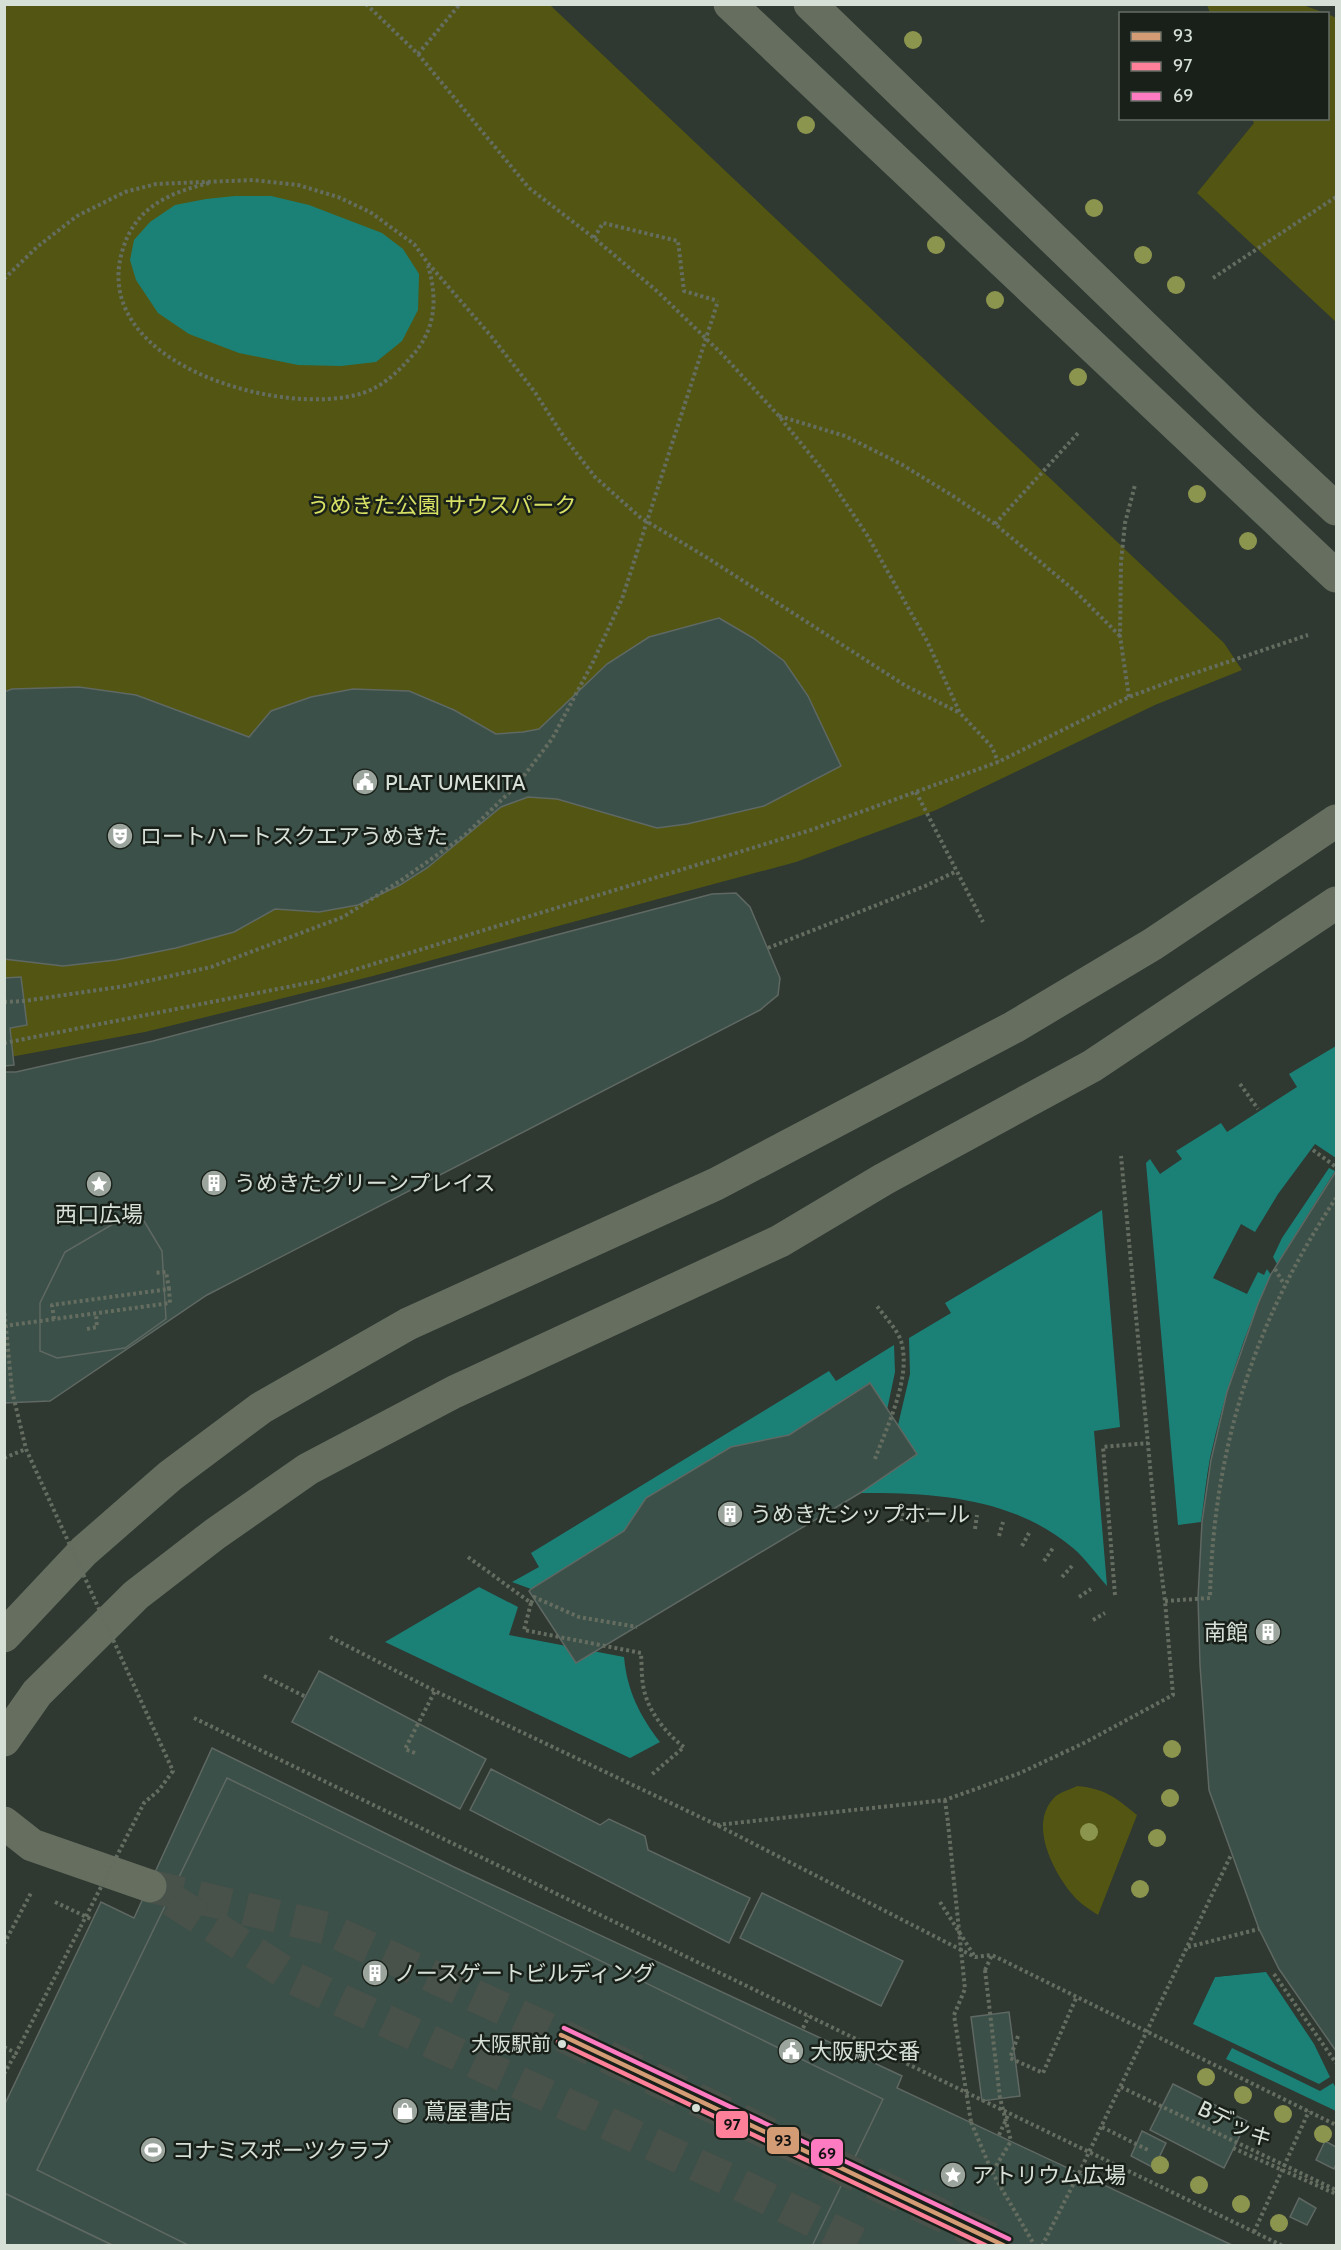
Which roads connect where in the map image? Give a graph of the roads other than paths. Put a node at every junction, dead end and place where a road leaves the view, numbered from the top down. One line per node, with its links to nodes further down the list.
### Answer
1 (730, 4): 4 (street)
2 (810, 4): 3 (street)
3 (1336, 509)
4 (1336, 576)
5 (1336, 820): 7 (street)
6 (1336, 903): 8 (street)
7 (4, 1635)
8 (4, 1740)
9 (4, 1823): 10 (street)
10 (150, 1886)

